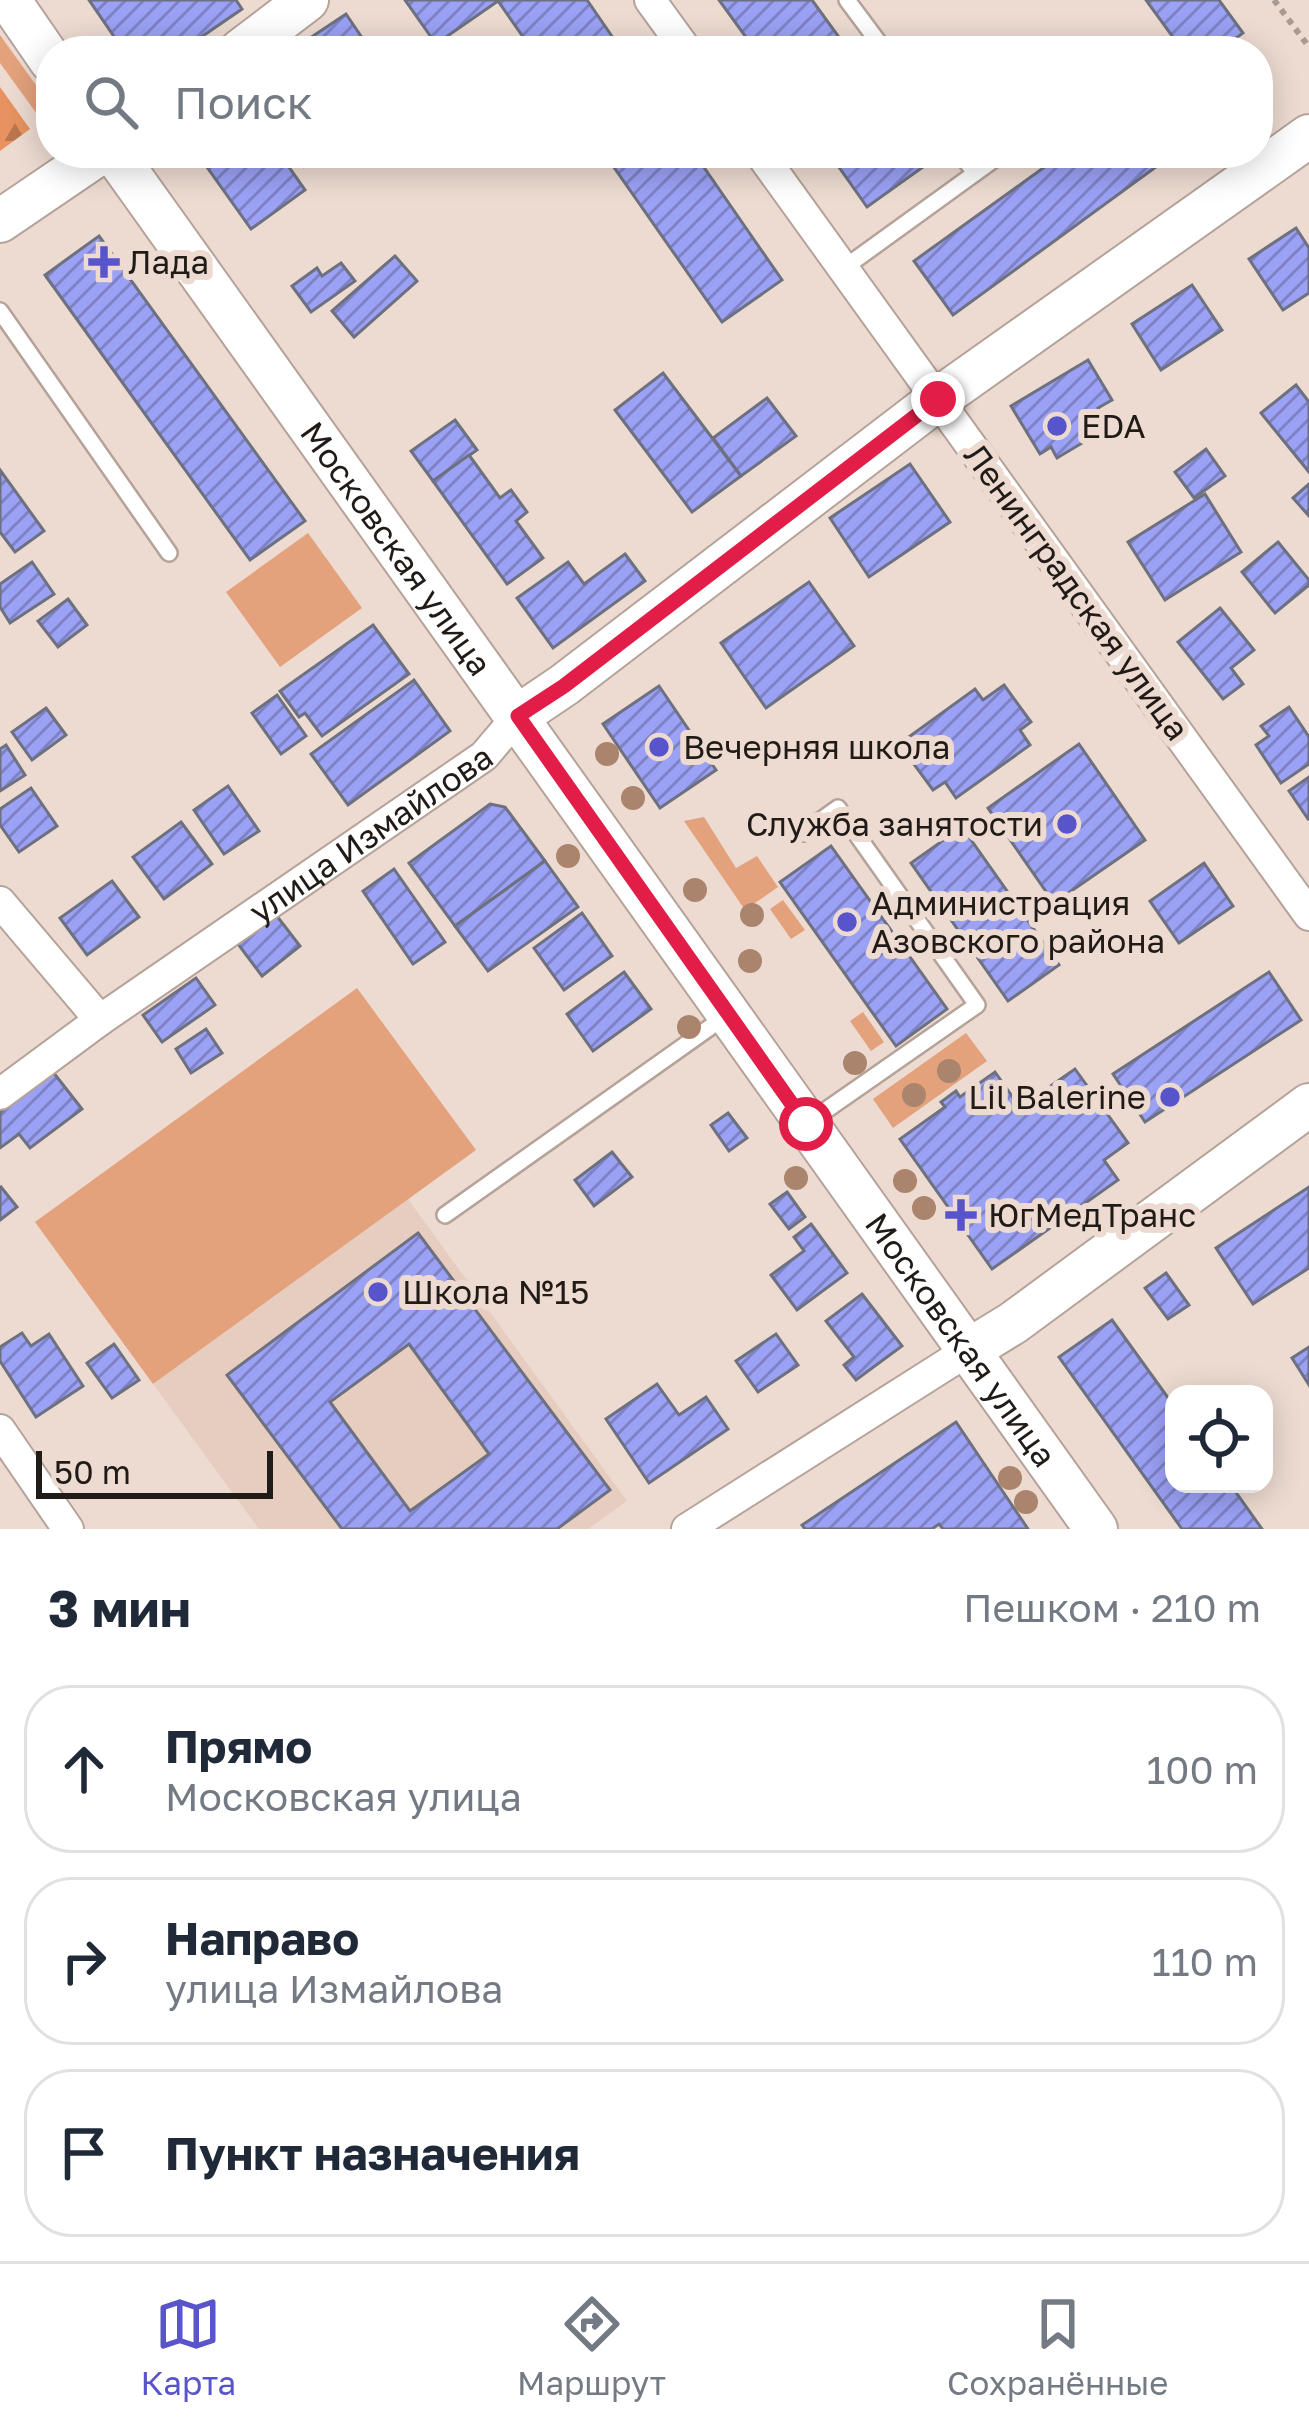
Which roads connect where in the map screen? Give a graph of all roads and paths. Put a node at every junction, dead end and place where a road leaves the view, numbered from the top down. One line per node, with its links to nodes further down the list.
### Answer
1 (9, 0): 9 (main road)
2 (307, 0): 6 (main road)
3 (650, 0): 7 (street)
4 (847, 0): 8 (lane)
5 (1274, 0): 10 (path)
6 (259, 36)
7 (676, 36)
8 (874, 36)
9 (36, 39)
10 (1309, 47)
11 (1309, 136): 12 (main road, улица Измайлова)
12 (1273, 162)
13 (78, 168): 20 (main road)
14 (125, 168): 25 (main road, Московская улица)
15 (771, 168): 21 (street, Ленинградская улица)
16 (971, 168): 19 (lane)
17 (982, 168): 19 (lane)
18 (1264, 168): 23 (main road, улица Измайлова)
19 (975, 173): 21 (lane)
20 (0, 220)
21 (844, 268): 23 (street, Ленинградская улица)
22 (0, 311): 24 (lane)
23 (938, 399): 25 (main road, улица Измайлова); 28 (street, Ленинградская улица)
24 (169, 553)
25 (518, 716): 29 (main road, Московская улица); 30 (street, улица Измайлова)
26 (803, 832): 33 (lane)
27 (0, 902): 30 (street)
28 (1309, 914)
29 (728, 1014): 33 (main road, Московская улица); 34 (lane)
30 (100, 1020): 31 (street, улица Измайлова)
31 (0, 1094)
32 (1309, 1105): 35 (main road)
33 (806, 1124): 35 (main road, Московская улица)
34 (446, 1215)
35 (969, 1350): 38 (street); 39 (main road, Московская улица)
36 (0, 1430): 37 (street)
37 (68, 1529)
38 (687, 1529)
39 (1096, 1529)

